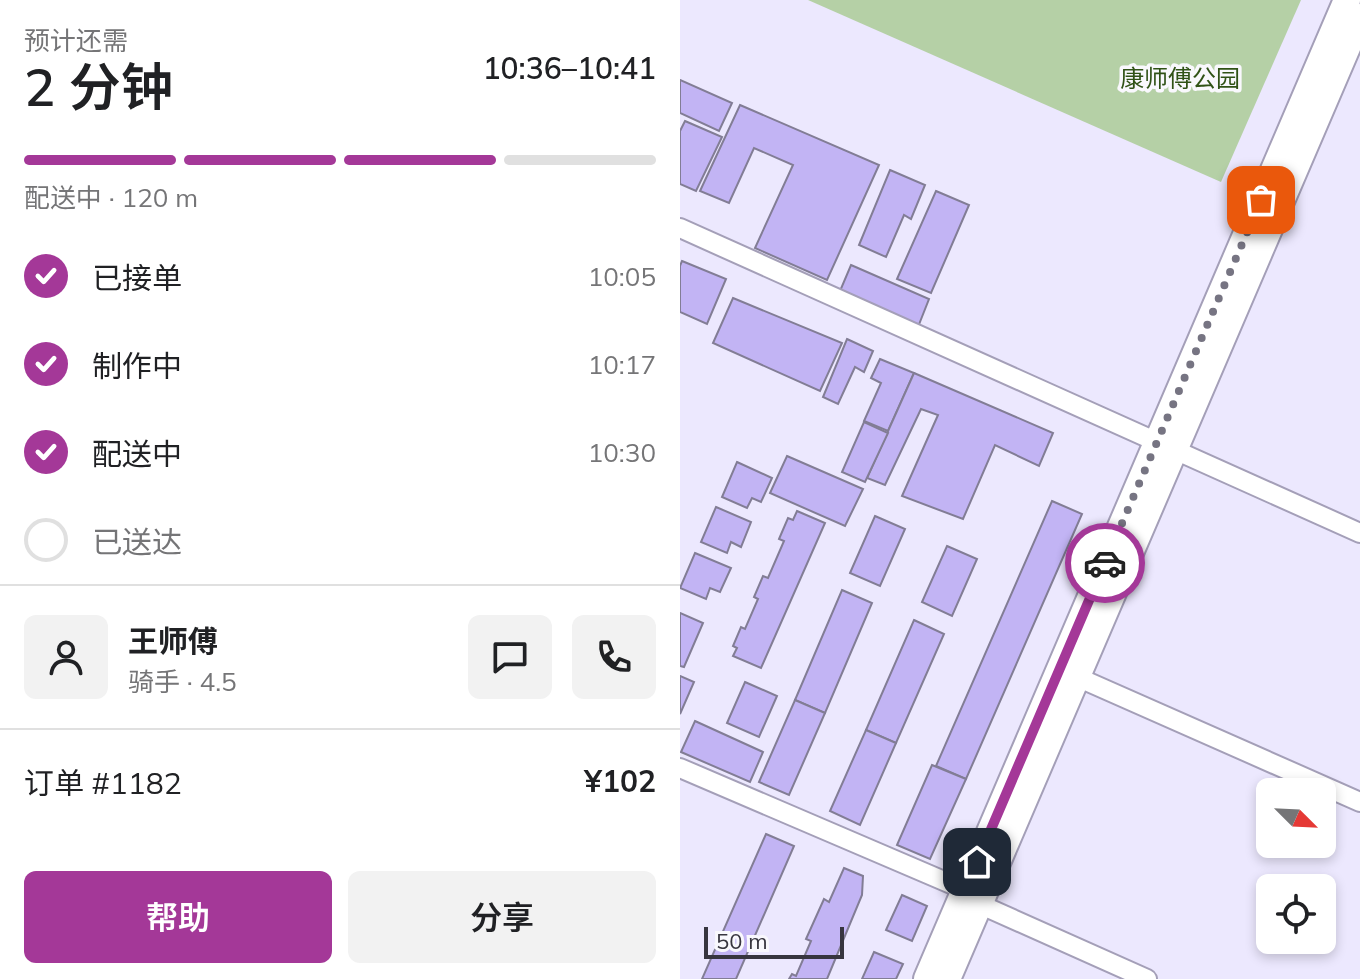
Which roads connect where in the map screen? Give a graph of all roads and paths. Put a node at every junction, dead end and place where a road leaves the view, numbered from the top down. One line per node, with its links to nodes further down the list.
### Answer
1 (1347, 0): 4 (street)
2 (1360, 17): 4 (street)
3 (680, 228): 4 (street)
4 (1165, 446): 5 (street); 6 (street); 9 (street)
5 (1360, 533)
6 (1077, 677): 8 (street); 9 (street)
7 (680, 768): 9 (street)
8 (1360, 802)
9 (972, 897): 10 (street); 11 (street); 12 (street)
10 (927, 979)
11 (947, 979)
12 (1147, 979)

